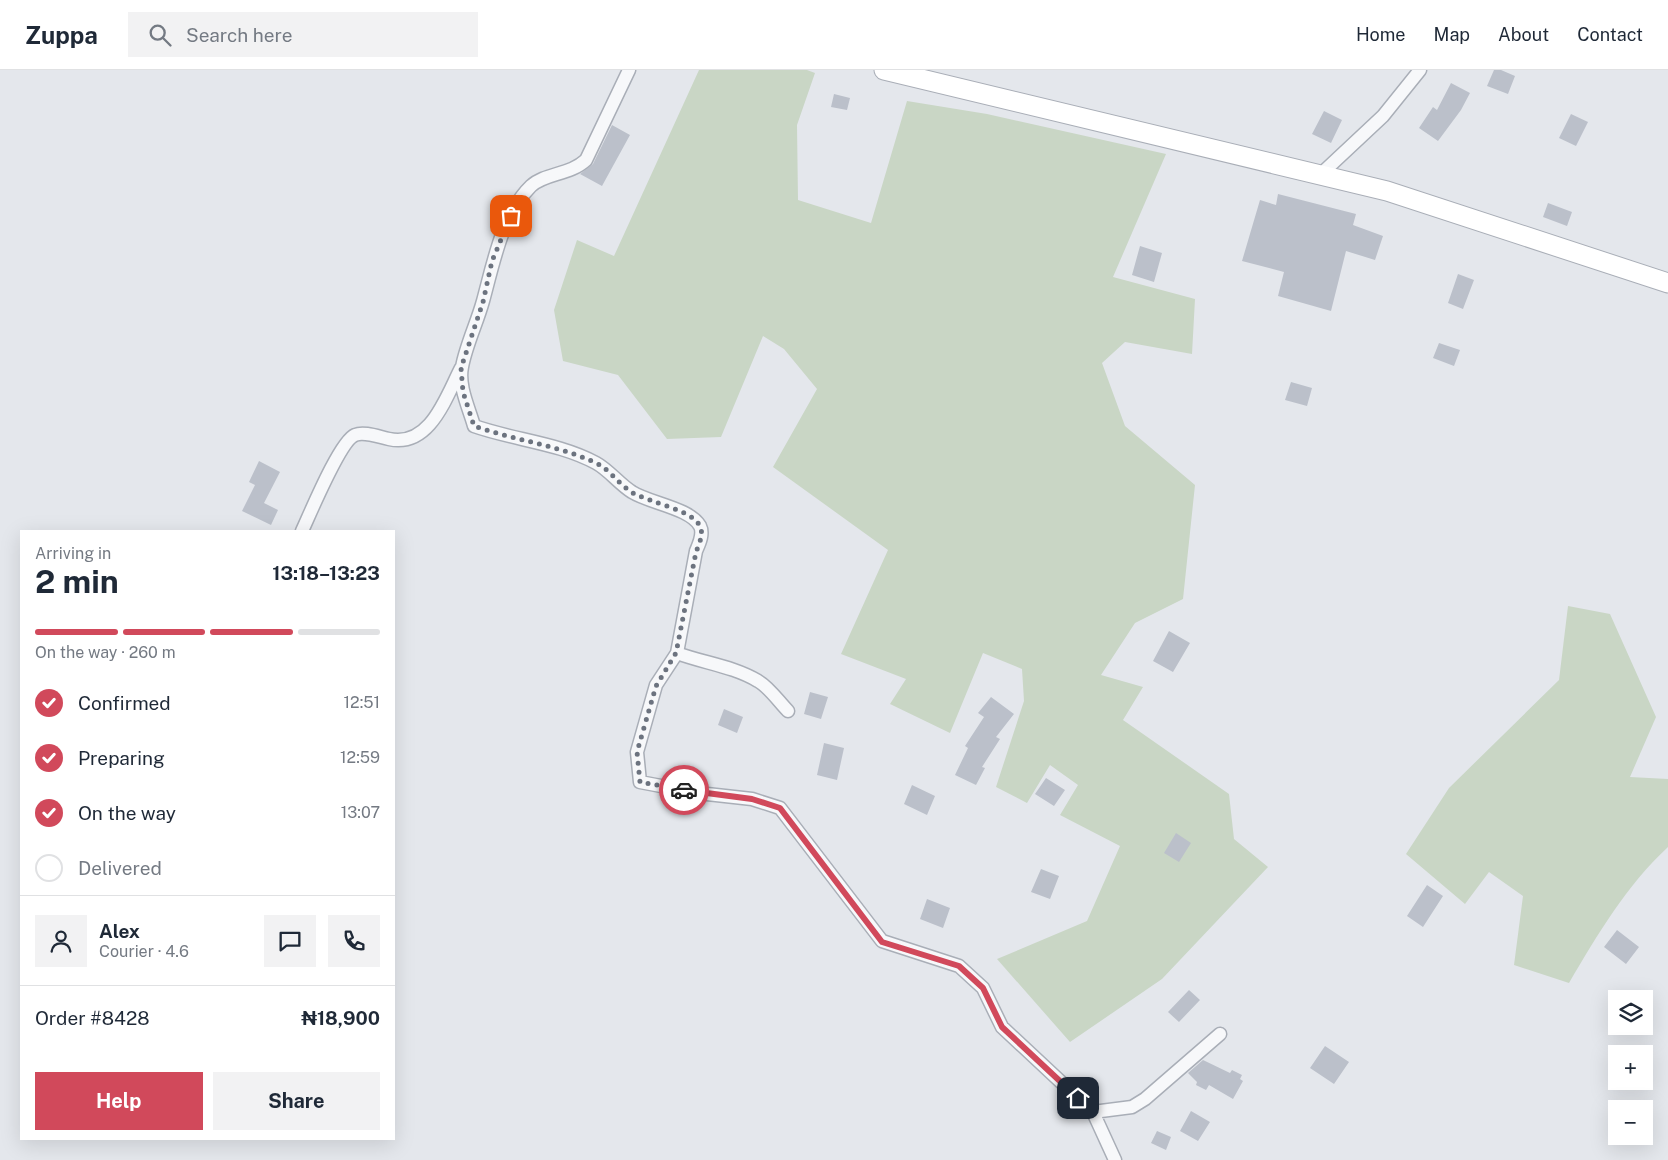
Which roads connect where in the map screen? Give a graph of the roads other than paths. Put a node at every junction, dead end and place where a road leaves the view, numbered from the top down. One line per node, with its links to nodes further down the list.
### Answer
1 (629, 70): 6 (street)
2 (884, 70): 4 (main road)
3 (1420, 70): 4 (street)
4 (1320, 175): 5 (main road)
5 (1668, 283)
6 (461, 368): 7 (street); 8 (street)
7 (302, 530)
8 (676, 653): 9 (street); 11 (street)
9 (788, 711)
10 (1220, 1034): 11 (street)
11 (1092, 1112): 12 (street)
12 (1115, 1160)

